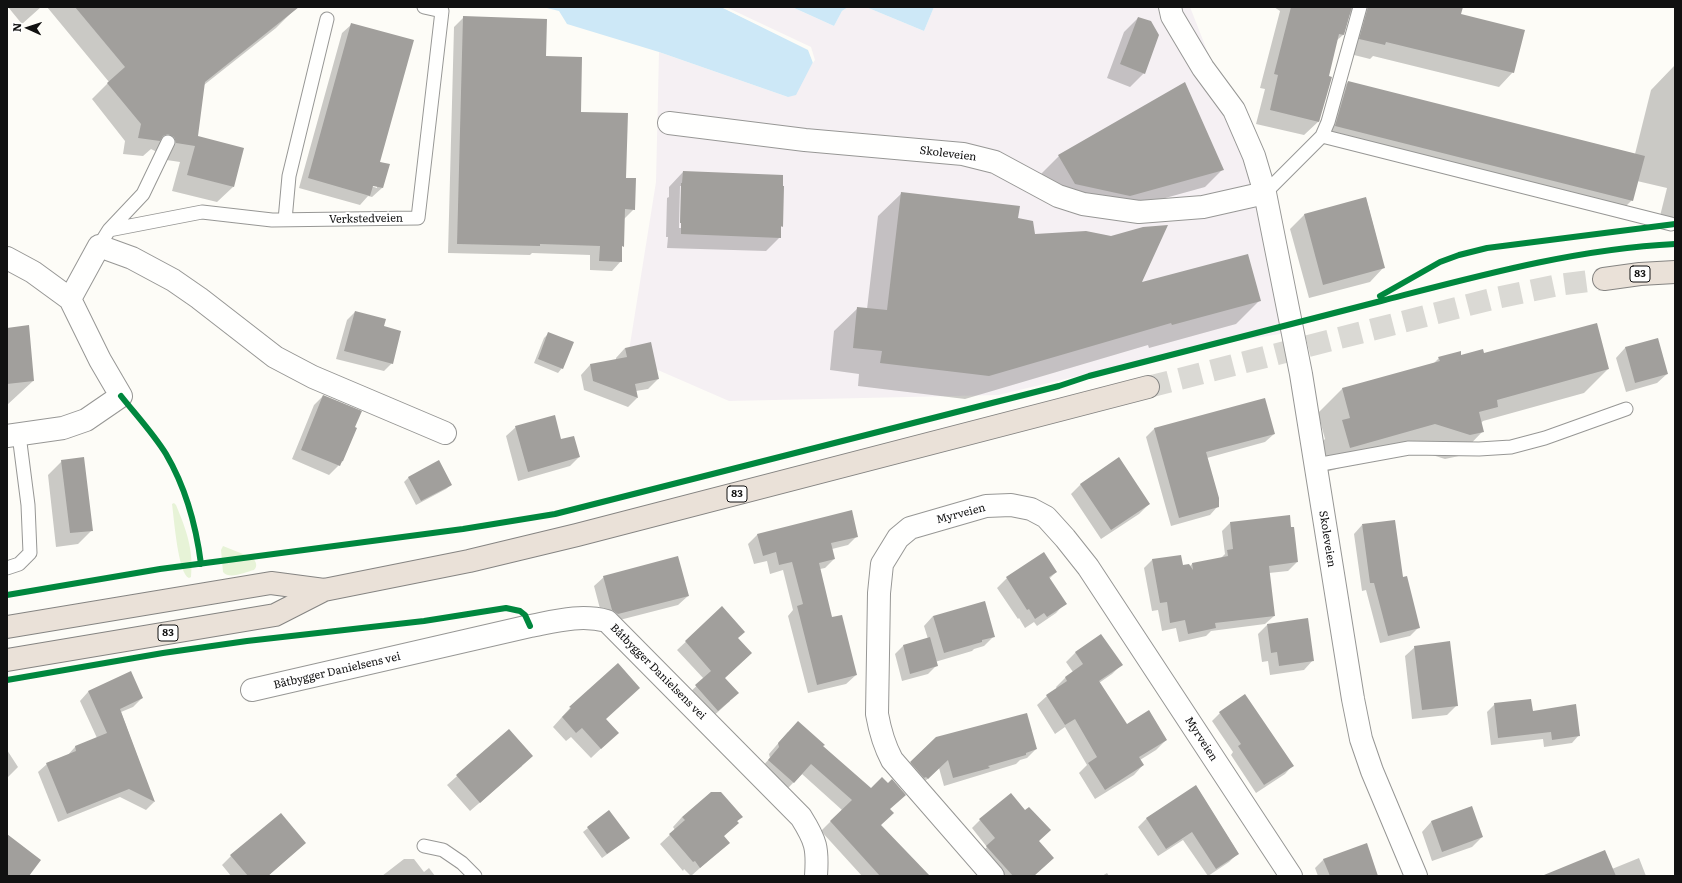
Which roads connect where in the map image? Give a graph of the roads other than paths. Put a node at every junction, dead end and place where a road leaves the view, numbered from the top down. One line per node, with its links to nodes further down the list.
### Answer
1 (424, 7): 9 (lane, Verkstedveien)
2 (1170, 7): 8 (street, Skoleveien)
3 (1360, 7): 6 (lane)
4 (327, 19): 9 (lane)
5 (669, 124): 8 (street, Skoleveien)
6 (1322, 136): 8 (lane); 10 (lane)
7 (168, 142): 11 (lane)
8 (1265, 193): 20 (street, Skoleveien)
9 (285, 220): 11 (lane, Verkstedveien)
10 (1671, 224)
11 (104, 238): 15 (street); 18 (street)
12 (7, 258): 15 (street)
13 (1675, 272): 14 (highway, 83)
14 (1604, 279)
15 (70, 299): 19 (street)
16 (1148, 387): 22 (highway, 83)
17 (1626, 409): 20 (lane)
18 (445, 433)
19 (13, 435): 21 (lane)
20 (1316, 465): 31 (street, Skoleveien)
21 (7, 568)
22 (324, 590): 23 (highway, 83); 24 (highway, 83)
23 (7, 627)
24 (7, 660)
25 (252, 690): 28 (street, Båtbygger Danielsens vei)
26 (424, 846): 27 (lane)
27 (475, 876)
28 (816, 876)
29 (992, 876): 30 (street, Myrveien)
30 (1291, 876)
31 (1416, 876)

